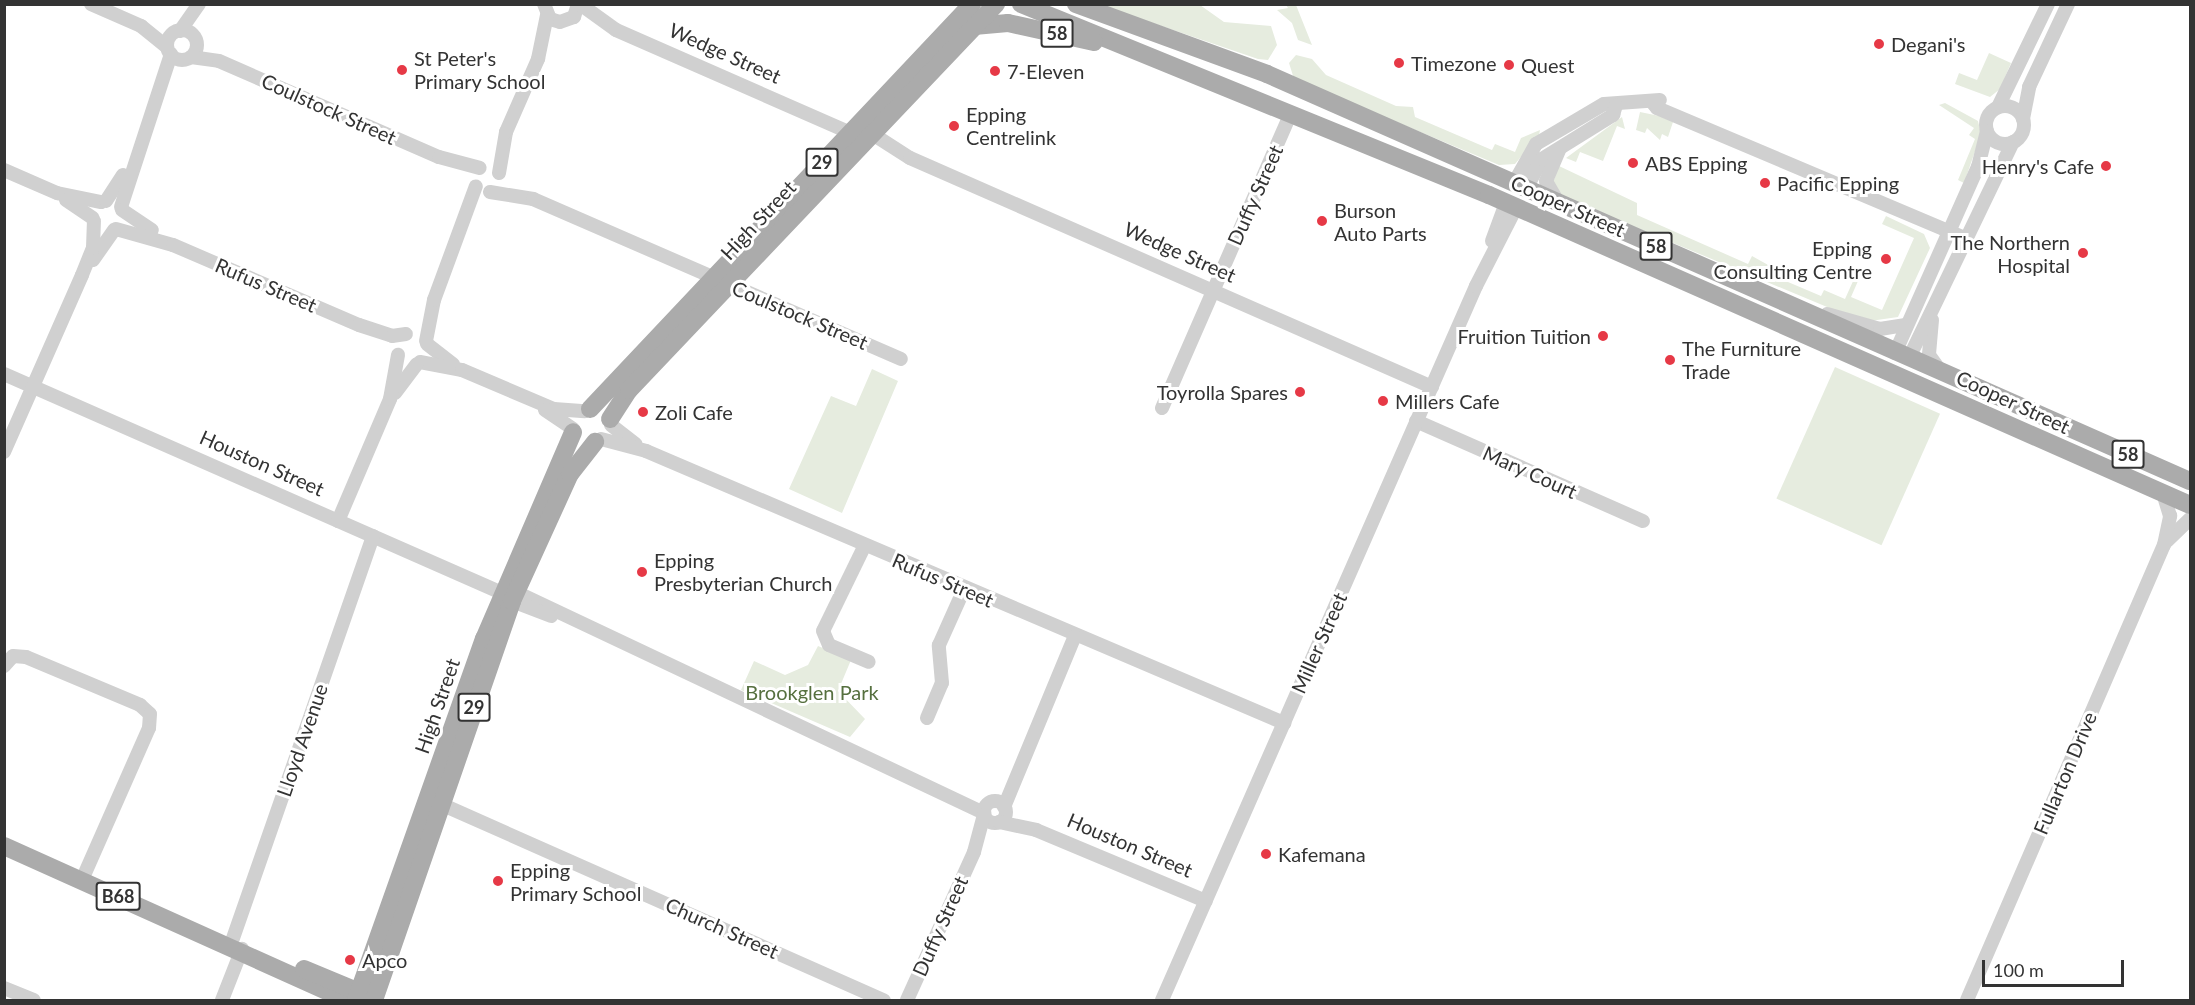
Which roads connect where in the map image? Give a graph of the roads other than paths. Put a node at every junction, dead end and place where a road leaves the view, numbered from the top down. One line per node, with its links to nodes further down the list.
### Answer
1 (91, 4): 12 (street, Coulstock Street)
2 (579, 4): 11 (street); 14 (street, Wedge Street)
3 (972, 4): 26 (main road, High Street / 29)
4 (996, 4): 13 (main road, High Street / 29)
5 (1021, 4): 17 (main road, Cooper Street / 58)
6 (1076, 4): 19 (main road, Cooper Street / 58)
7 (2048, 4): 21 (street)
8 (2068, 4): 23 (street)
9 (199, 5): 15 (street); 16 (street)
10 (543, 9): 11 (street, Wedge Street); 18 (street)
11 (567, 21): 14 (street, Wedge Street); 18 (street)
12 (141, 26): 15 (street, Coulstock Street); 16 (street, Coulstock Street)
13 (974, 27): 17 (main road, 58); 26 (main road, High Street / 29)
14 (616, 30): 26 (street, Wedge Street)
15 (178, 32): 16 (street); 16 (street, Coulstock Street)
16 (184, 50): 29 (street, Coulstock Street); 30 (street)
17 (1140, 51): 22 (main road, Cooper Street / 58)
18 (538, 59): 25 (street)
19 (1267, 74): 22 (main road); 34 (main road, Cooper Street / 58)
20 (1616, 105): 28 (street); 34 (street); 44 (street)
21 (1998, 107): 23 (street); 24 (street)
22 (1291, 113): 40 (main road, Cooper Street / 58); 49 (street, Duffy Street)
23 (2023, 119): 27 (street)
24 (1987, 131): 27 (street); 44 (street)
25 (506, 132): 31 (street); 33 (street)
26 (861, 135): 48 (main road, High Street / 29); 49 (street, Wedge Street)
27 (2013, 142): 45 (street)
28 (1560, 148): 34 (street); 39 (street)
29 (439, 157): 31 (street, Coulstock Street); 35 (street, Coulstock Street)
30 (131, 163): 38 (street); 41 (street)
31 (481, 167): 33 (street, Coulstock Street); 35 (street)
32 (4, 170): 36 (street)
33 (499, 174): 35 (street); 37 (street, Coulstock Street)
34 (1520, 186): 39 (main road, Cooper Street / 58); 40 (main road)
35 (482, 188): 37 (street, Coulstock Street); 51 (street)
36 (57, 194): 38 (street); 42 (street)
37 (533, 199): 48 (street, Coulstock Street)
38 (104, 202): 41 (street, Rufus Street); 42 (street)
39 (1559, 203): 50 (main road, Cooper Street / 58)
40 (1511, 206): 64 (main road, Cooper Street / 58); 66 (street, Miller Street)
41 (121, 209): 43 (street); 46 (street, Rufus Street)
42 (93, 220): 43 (street, Rufus Street); 47 (street)
43 (115, 229): 46 (street, Rufus Street); 47 (street)
44 (1948, 230): 45 (street); 54 (street)
45 (1968, 239): 52 (street)
46 (173, 245): 53 (street, Rufus Street)
47 (82, 275): 65 (street)
48 (722, 281): 59 (street, Coulstock Street); 70 (main road, High Street / 29); 73 (main road, High Street / 29)
49 (1213, 291): 66 (street, Wedge Street); 69 (street, Duffy Street)
50 (1776, 299): 54 (street); 58 (main road, Cooper Street / 58)
51 (434, 300): 55 (street); 56 (street)
52 (1934, 306): 58 (street); 62 (street)
53 (359, 325): 55 (street, Rufus Street); 57 (street, Rufus Street)
54 (1906, 326): 58 (street)
55 (407, 334): 56 (street, Rufus Street); 57 (street)
56 (427, 342): 60 (street); 61 (street)
57 (397, 353): 60 (street, Rufus Street); 67 (street)
58 (1902, 355): 62 (main road, Cooper Street / 58); 64 (main road)
59 (901, 359)
60 (418, 363): 61 (street); 67 (street)
61 (462, 370): 68 (street)
62 (1941, 372): 75 (main road, Cooper Street / 58)
63 (4, 374): 65 (street, Houston Street)
64 (1894, 374): 76 (main road, Cooper Street / 58)
65 (33, 386): 74 (street); 79 (street, Houston Street)
66 (1432, 387): 71 (street, Miller Street)
67 (390, 399): 79 (street)
68 (531, 401): 70 (street); 72 (street)
69 (1162, 408)
70 (588, 410): 72 (main road, 29); 73 (main road)
71 (1416, 421): 80 (street, Mary Court); 90 (street, Miller Street)
72 (573, 431): 73 (main road); 85 (main road, High Street / 29)
73 (604, 431): 83 (street, Rufus Street); 85 (main road, High Street / 29)
74 (4, 452)
75 (2190, 485)
76 (2163, 493): 77 (main road, Cooper Street / 58); 82 (street, Fullarton Drive)
77 (2190, 505)
78 (2190, 519): 82 (street, Fullarton Drive)
79 (338, 521): 81 (street, Houston Street)
80 (1643, 521)
81 (373, 536): 85 (street, Houston Street); 96 (street, Lloyd Avenue)
82 (2164, 545): 104 (street, Fullarton Drive)
83 (864, 547): 84 (street, Rufus Street); 88 (street)
84 (964, 589): 86 (street, Rufus Street); 89 (street)
85 (510, 595): 91 (main road, High Street / 29); 92 (street, Houston Street)
86 (1075, 636): 90 (street, Rufus Street); 92 (street, Duffy Street)
87 (9, 661): 94 (street)
88 (869, 662)
89 (927, 718)
90 (1286, 719): 95 (street, Miller Street)
91 (435, 801): 98 (main road, High Street / 29); 101 (street, Church Street)
92 (995, 812): 95 (street, Houston Street); 102 (street, Duffy Street)
93 (4, 846): 94 (main road, B68)
94 (82, 880): 96 (main road, B68)
95 (1206, 901): 103 (street, Miller Street)
96 (237, 947): 98 (main road, B68); 100 (street, Lloyd Avenue)
97 (4, 987): 99 (street)
98 (360, 999)
99 (34, 1000)
100 (222, 1000)
101 (884, 1000)
102 (907, 1000)
103 (1162, 1000)
104 (1967, 1000)

